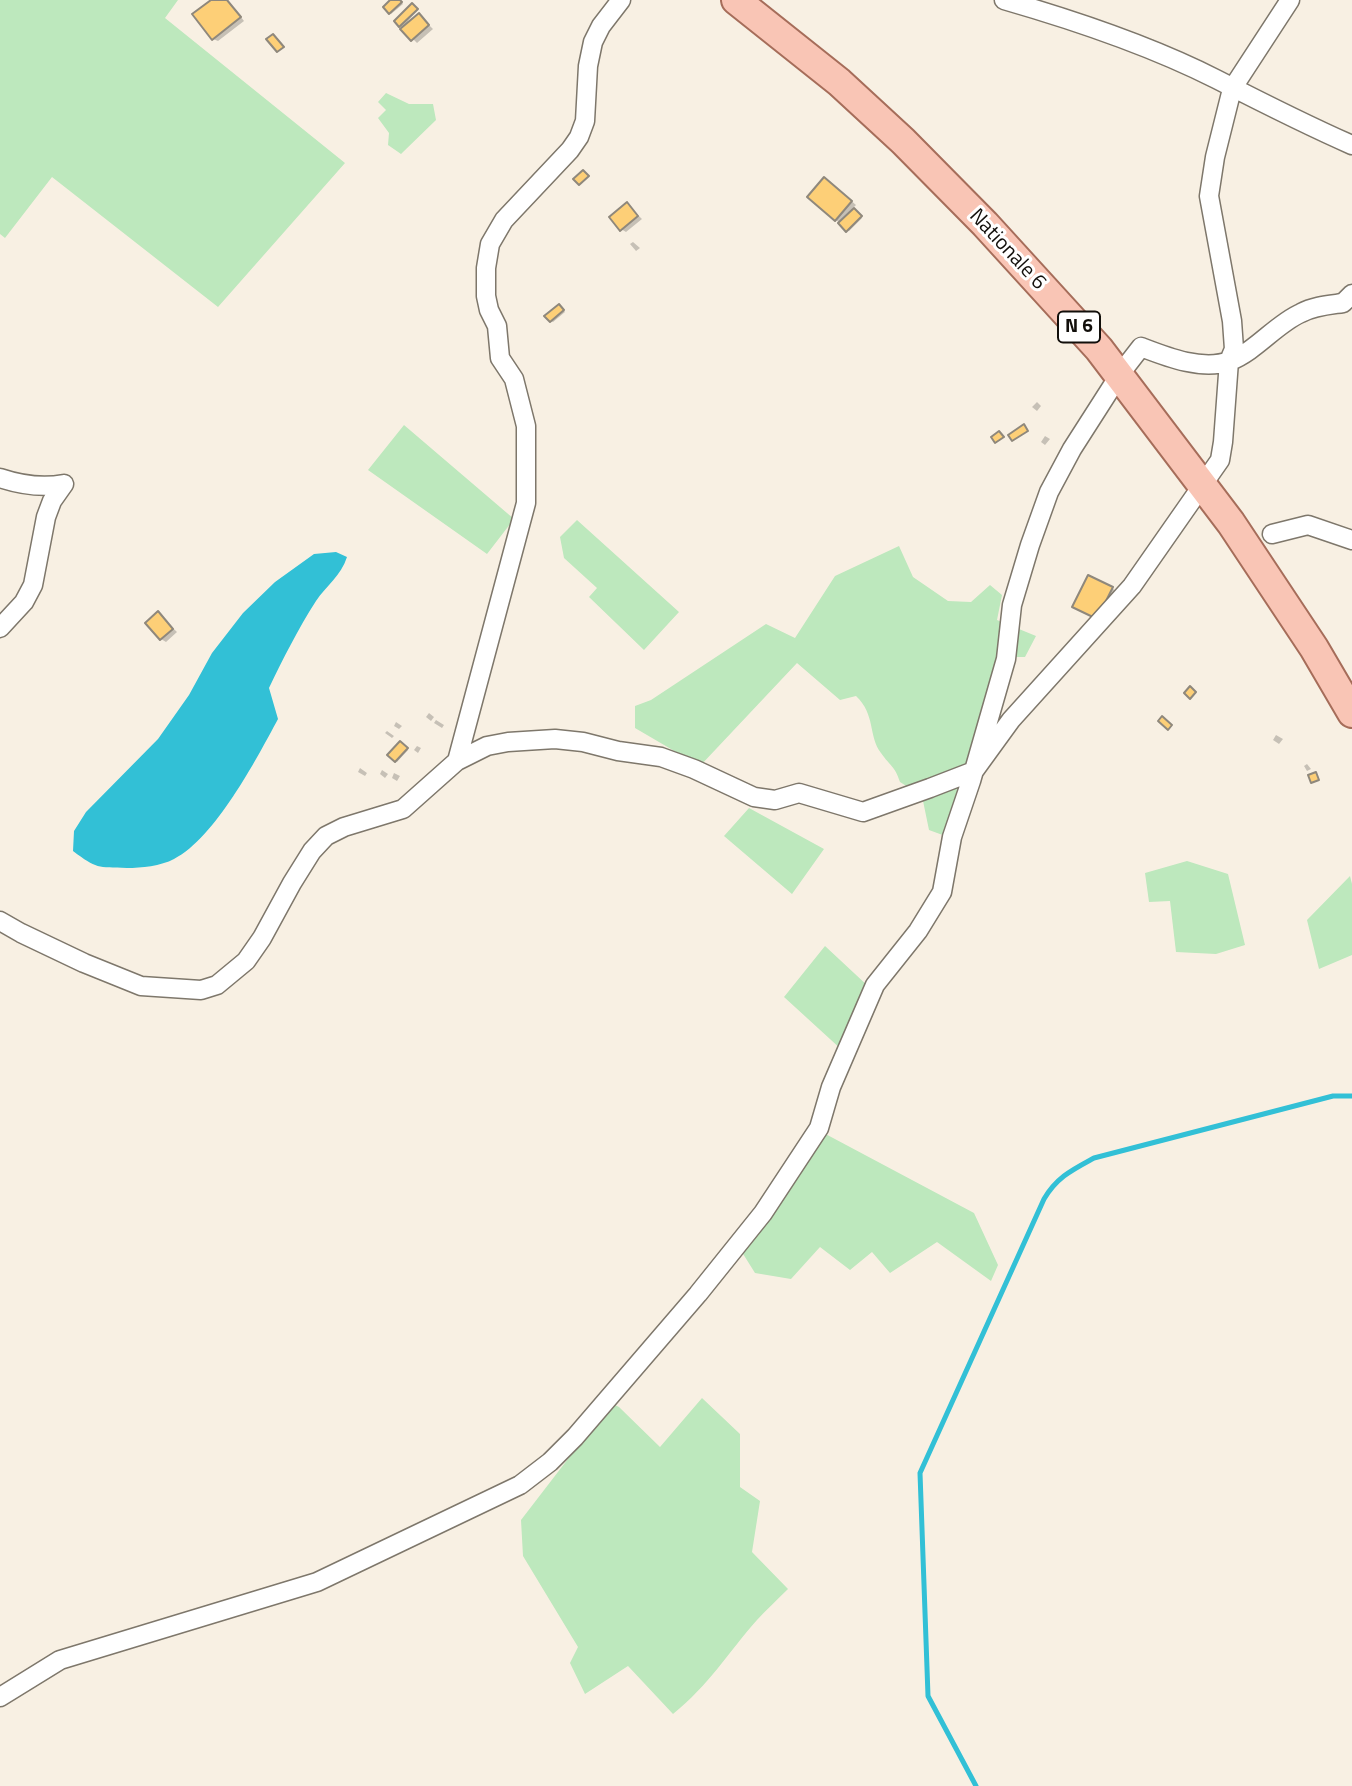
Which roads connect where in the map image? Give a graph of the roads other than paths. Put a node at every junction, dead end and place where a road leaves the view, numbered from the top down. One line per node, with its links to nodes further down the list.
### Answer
1 (621, 0): 16 (street)
2 (736, 0): 9 (main road, Nationale 6 / N 6)
3 (1004, 0): 5 (street)
4 (1290, 0): 5 (street)
5 (1232, 89): 6 (street); 8 (street)
6 (1352, 145)
7 (1349, 302): 8 (street)
8 (1229, 361): 9 (street); 11 (street)
9 (1120, 374): 11 (main road, Nationale 6 / N 6); 17 (street)
10 (0, 478): 14 (street)
11 (1203, 483): 15 (main road, Nationale 6 / N 6); 17 (street)
12 (1272, 534): 13 (street)
13 (1352, 540)
14 (0, 628)
15 (1352, 713)
16 (457, 761): 17 (street); 18 (street)
17 (974, 771): 19 (street)
18 (0, 921)
19 (0, 1697)

